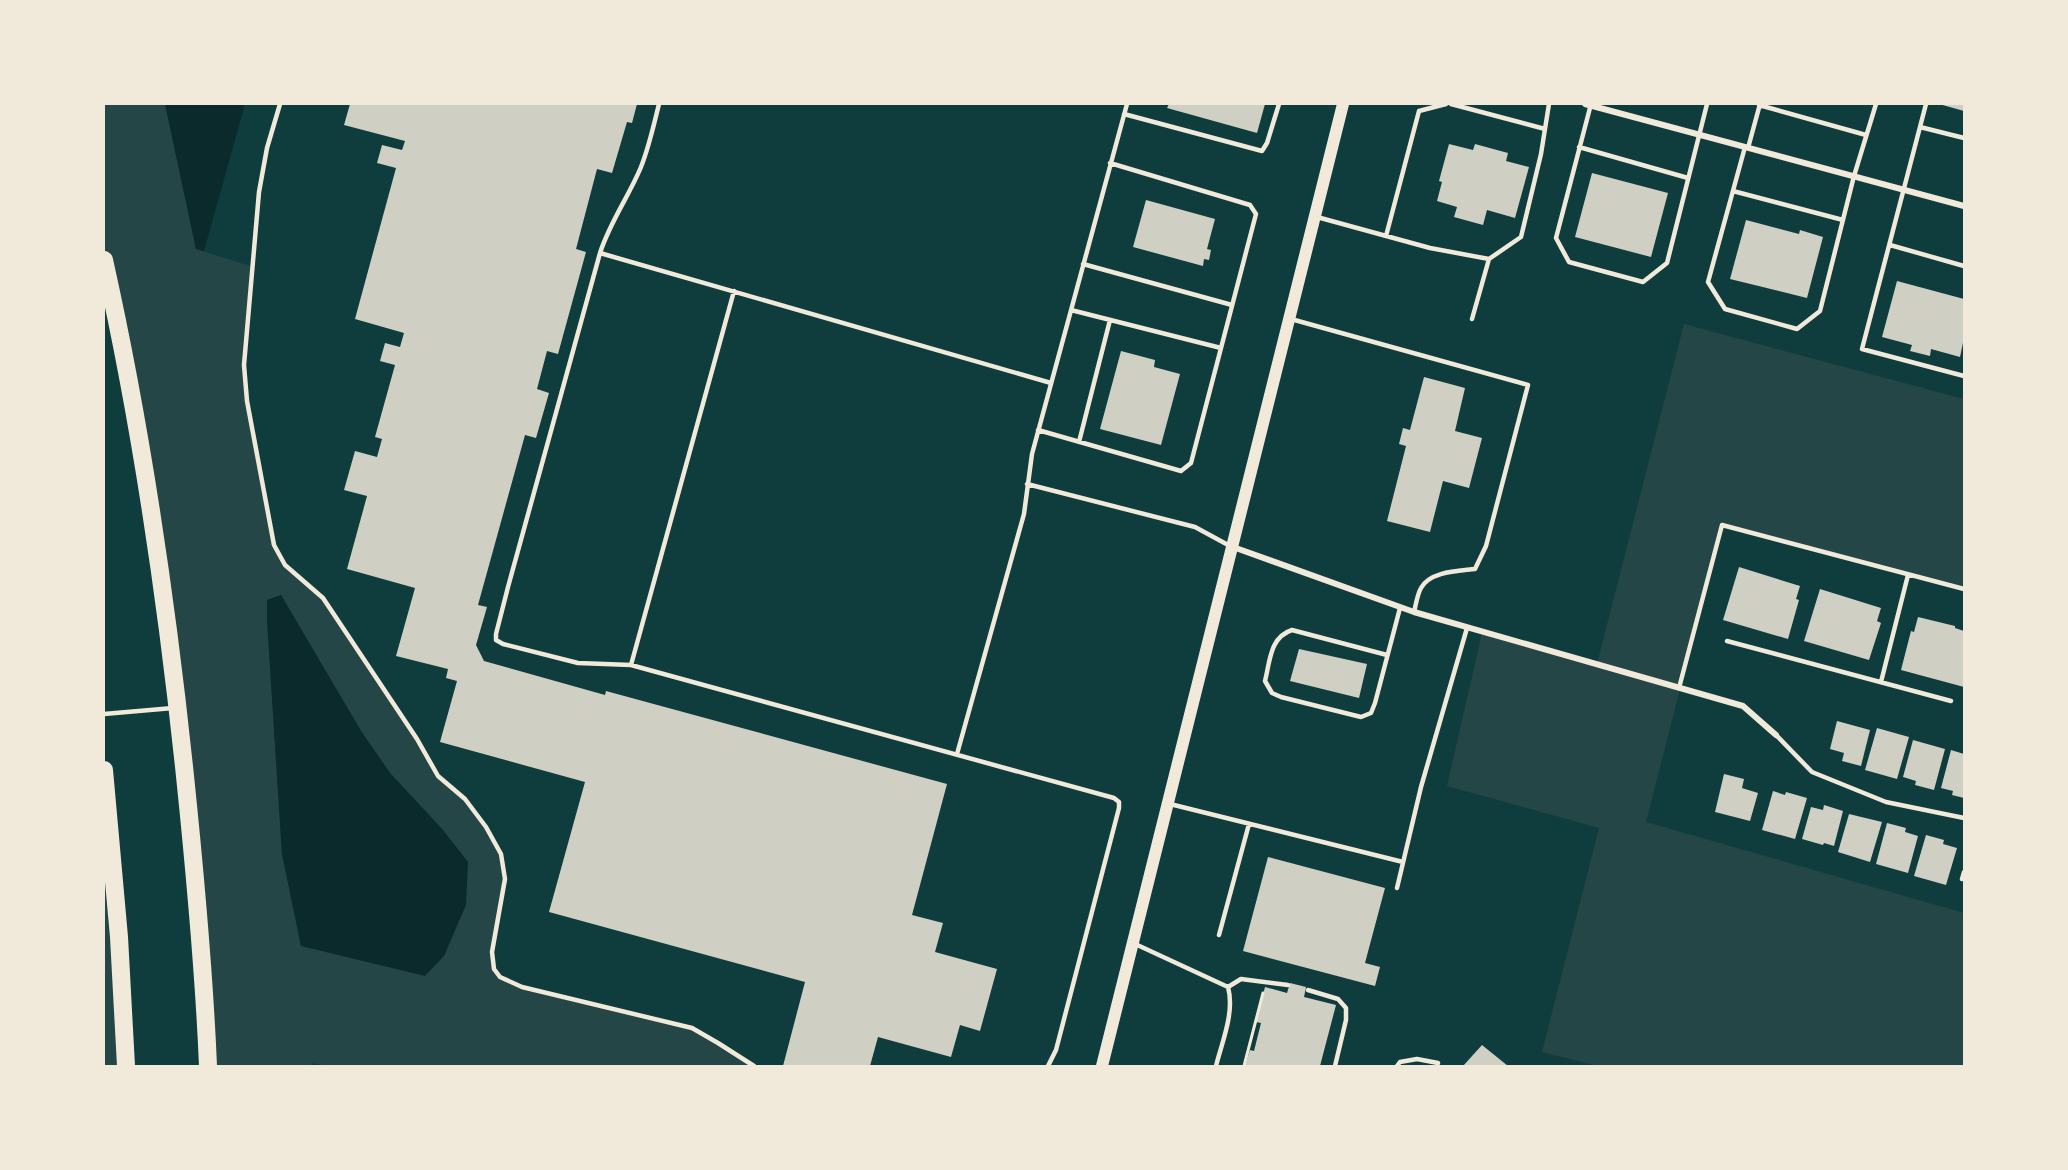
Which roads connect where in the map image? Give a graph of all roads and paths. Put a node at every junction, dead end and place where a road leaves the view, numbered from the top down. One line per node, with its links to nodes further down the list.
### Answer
1 (280, 104): 82 (lane)
2 (659, 104): 32 (lane)
3 (1127, 104): 14 (lane)
4 (1279, 104): 14 (lane)
5 (1343, 104): 28 (main road)
6 (1446, 104): 30 (lane)
7 (1451, 104): 16 (lane)
8 (1549, 104): 16 (lane)
9 (1589, 104): 17 (street); 20 (lane)
10 (1707, 104): 17 (lane)
11 (1760, 104): 18 (lane); 21 (lane)
12 (1876, 104): 18 (lane)
13 (1926, 104): 15 (lane)
14 (1124, 114): 22 (lane)
15 (1920, 127): 19 (lane); 25 (lane)
16 (1545, 129): 33 (lane)
17 (1699, 134): 21 (street); 24 (lane)
18 (1866, 135): 23 (lane)
19 (1965, 138)
20 (1580, 147): 24 (lane); 24 (lane)
21 (1747, 147): 23 (street); 26 (lane)
22 (1110, 163): 35 (lane); 38 (lane)
23 (1854, 176): 25 (street); 29 (lane)
24 (1688, 178)
25 (1904, 190): 27 (street); 31 (lane)
26 (1733, 191): 29 (lane); 29 (lane)
27 (1965, 206)
28 (1314, 217): 30 (lane); 40 (main road)
29 (1843, 220)
30 (1386, 236): 33 (lane)
31 (1890, 245): 36 (lane); 44 (lane)
32 (600, 253): 37 (lane); 57 (lane)
33 (1489, 259): 41 (lane)
34 (104, 260): 61 (highway)
35 (1083, 264): 38 (lane); 39 (lane)
36 (1965, 266)
37 (734, 291): 45 (lane); 57 (lane)
38 (1232, 305): 43 (lane)
39 (1071, 310): 42 (lane); 45 (lane)
40 (1289, 318): 49 (main road); 53 (lane)
41 (1472, 319)
42 (1110, 320): 43 (lane); 47 (lane)
43 (1221, 348): 47 (lane)
44 (1965, 376)
45 (1051, 383): 46 (lane)
46 (1038, 430): 47 (lane); 48 (lane)
47 (1079, 442)
48 (1027, 484): 49 (lane); 64 (lane)
49 (1232, 547): 52 (street); 66 (main road)
50 (1908, 575): 51 (lane); 58 (lane); 59 (lane)
51 (1965, 589)
52 (1400, 608): 53 (street); 56 (lane)
53 (1414, 612): 54 (street)
54 (1467, 628): 59 (street); 69 (lane)
55 (1727, 640): 58 (lane)
56 (1387, 655): 56 (lane)
57 (631, 664): 64 (lane)
58 (1881, 682): 60 (lane)
59 (1679, 688): 63 (street)
60 (1951, 701)
61 (179, 707): 62 (lane); 81 (highway)
62 (104, 714)
63 (1776, 735): 67 (lane)
64 (957, 754): 83 (lane)
65 (104, 770): 80 (highway)
66 (1168, 803): 68 (lane); 74 (main road)
67 (1965, 818)
68 (1249, 824): 69 (lane); 73 (lane)
69 (1403, 862): 72 (lane)
70 (1965, 872): 71 (lane)
71 (1962, 879)
72 (1397, 888)
73 (1219, 935)
74 (1133, 943): 77 (lane); 84 (main road)
75 (1265, 982): 76 (lane); 77 (lane); 86 (path)
76 (1288, 985)
77 (1228, 987): 85 (lane)
78 (1308, 990): 87 (lane)
79 (1438, 1063): 88 (lane)
80 (126, 1066)
81 (208, 1066)
82 (754, 1066)
83 (1047, 1066)
84 (1102, 1066)
85 (1216, 1066)
86 (1244, 1066)
87 (1335, 1066)
88 (1397, 1066)

